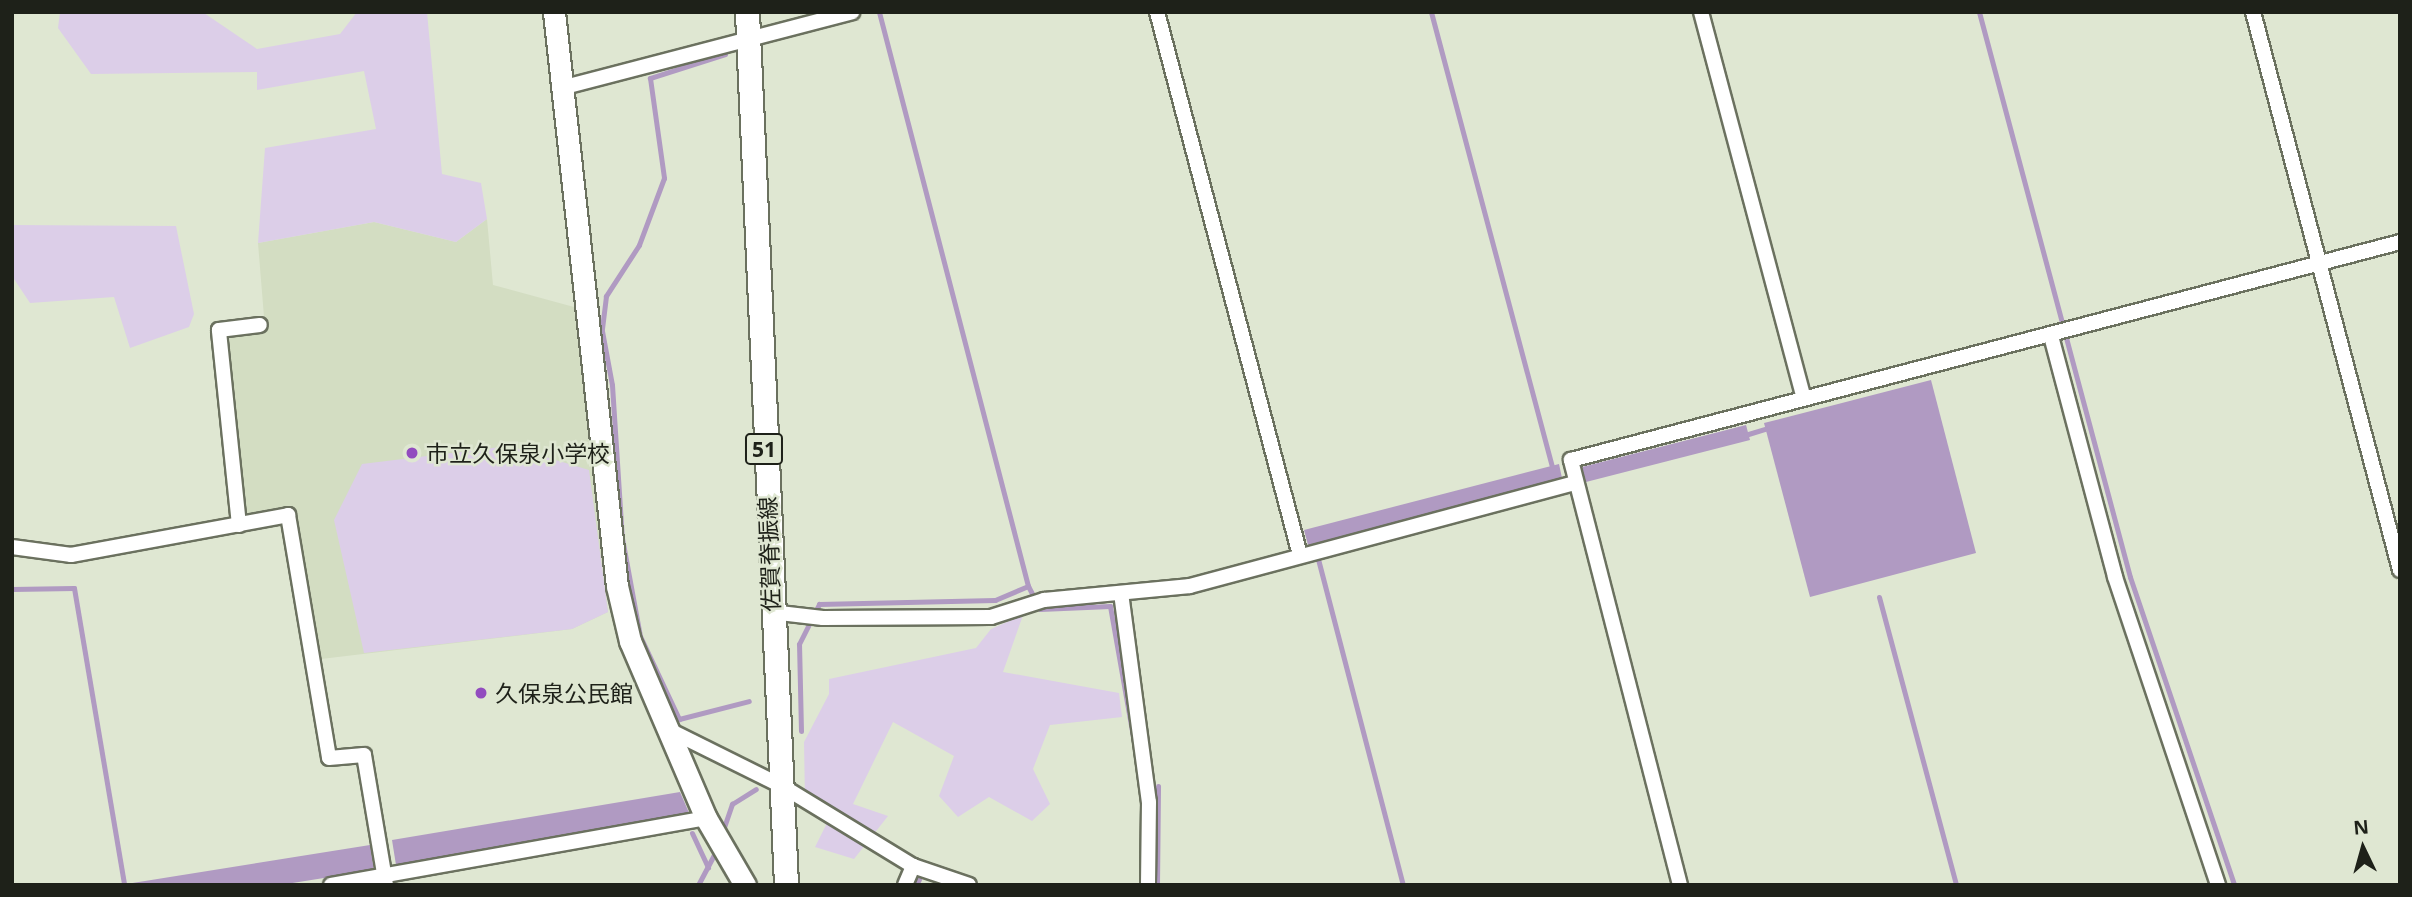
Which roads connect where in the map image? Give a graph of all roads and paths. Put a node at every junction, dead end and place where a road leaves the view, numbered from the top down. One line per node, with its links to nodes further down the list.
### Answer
1 (554, 12): 8 (street)
2 (747, 12): 7 (main road, 佐賀脊振線 / 51)
3 (852, 12): 7 (street)
4 (1157, 12): 17 (street)
5 (1702, 12): 13 (street)
6 (2253, 12): 10 (street)
7 (747, 40): 8 (street); 20 (main road, 佐賀脊振線 / 51)
8 (562, 88): 21 (street)
9 (2400, 242): 10 (street)
10 (2319, 263): 12 (street); 18 (street)
11 (260, 325): 15 (street)
12 (2051, 336): 13 (street); 33 (street)
13 (1804, 398): 14 (street)
14 (1573, 476): 17 (street); 32 (street)
15 (239, 525): 16 (street); 25 (street)
16 (12, 547)
17 (1300, 555): 19 (street)
18 (2400, 570)
19 (1121, 593): 20 (street); 31 (street)
20 (771, 612): 22 (main road, 佐賀脊振線 / 51)
21 (671, 731): 22 (street); 23 (street)
22 (782, 786): 24 (street); 28 (main road, 佐賀脊振線 / 51)
23 (711, 826): 25 (street); 27 (street)
24 (913, 866): 29 (street); 30 (street)
25 (385, 880): 26 (street)
26 (331, 885)
27 (745, 885)
28 (786, 885)
29 (905, 885)
30 (969, 885)
31 (1148, 885)
32 (1680, 885)
33 (2218, 885)

